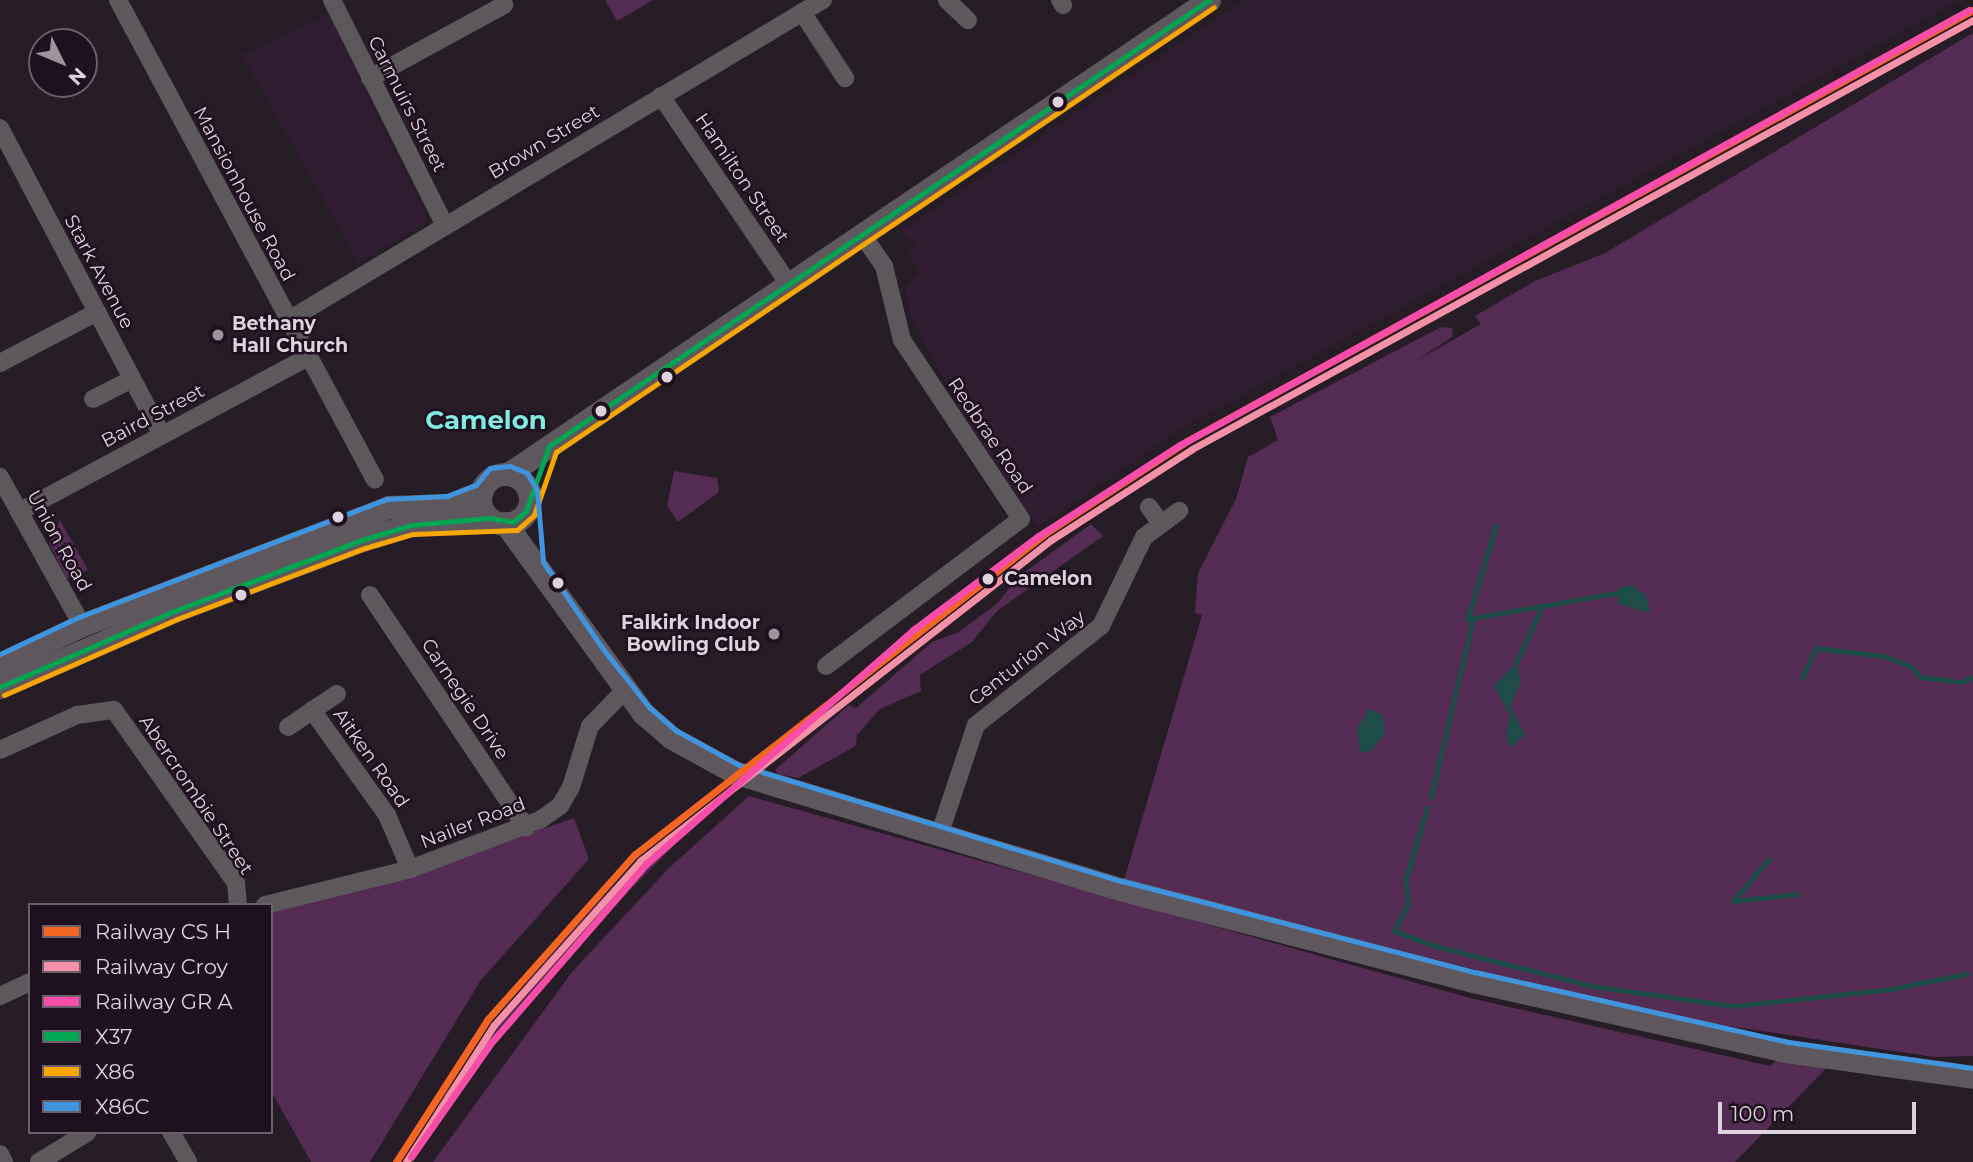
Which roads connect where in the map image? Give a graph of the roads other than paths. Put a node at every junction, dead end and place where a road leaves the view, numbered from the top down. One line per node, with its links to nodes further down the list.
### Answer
1 (118, 0): 17 (street, Mansionhouse Road)
2 (331, 0): 9 (street, Carmuirs Street)
3 (823, 0): 7 (street, Brown Street)
4 (947, 0): 8 (street)
5 (1209, 0): 14 (main road)
6 (504, 5): 9 (street)
7 (802, 12): 10 (street); 11 (street, Brown Street)
8 (968, 20)
9 (370, 78): 13 (street, Carmuirs Street)
10 (845, 78)
11 (661, 96): 13 (street, Brown Street); 15 (street, Hamilton Street)
12 (0, 128): 16 (street, Stark Avenue)
13 (445, 226): 17 (street, Brown Street)
14 (862, 234): 15 (main road); 37 (street, Redbrae Road)
15 (789, 284): 23 (main road)
16 (97, 312): 19 (street); 20 (street, Stark Avenue)
17 (287, 321): 18 (street, Mansionhouse Road)
18 (308, 357): 22 (street, Baird Street); 26 (street, Mansionhouse Road)
19 (0, 363)
20 (132, 379): 21 (street); 22 (street, Stark Avenue)
21 (93, 399)
22 (162, 435): 30 (street, Baird Street)
23 (550, 446): 24 (main road); 28 (main road)
24 (508, 474): 27 (main road); 28 (main road)
25 (0, 477): 30 (street, Union Road)
26 (374, 480)
27 (481, 492): 31 (main road); 34 (main road)
28 (527, 502): 31 (main road); 32 (main road)
29 (1179, 511): 45 (street, Centurion Way)
30 (19, 512): 34 (street, Union Road)
31 (497, 521): 32 (main road); 35 (main road)
32 (534, 565): 39 (main road)
33 (370, 595): 44 (street, Carnegie Drive)
34 (82, 625): 35 (main road); 36 (main road)
35 (125, 631): 38 (main road)
36 (0, 664)
37 (826, 666)
38 (0, 687)
39 (625, 690): 44 (street, Nailer Road); 45 (main road)
40 (337, 694): 41 (street)
41 (312, 710): 42 (street); 46 (street, Aitken Road)
42 (288, 727)
43 (0, 750): 47 (street, Abercrombie Street)
44 (526, 827): 46 (street, Nailer Road)
45 (939, 836): 51 (main road)
46 (410, 869): 48 (street, Nailer Road)
47 (238, 903)
48 (273, 903)
49 (28, 983): 50 (street)
50 (0, 996)
51 (1973, 1077)
52 (85, 1134): 56 (street)
53 (173, 1134): 57 (street)
54 (0, 1154): 55 (street)
55 (4, 1162)
56 (39, 1162)
57 (188, 1162)

